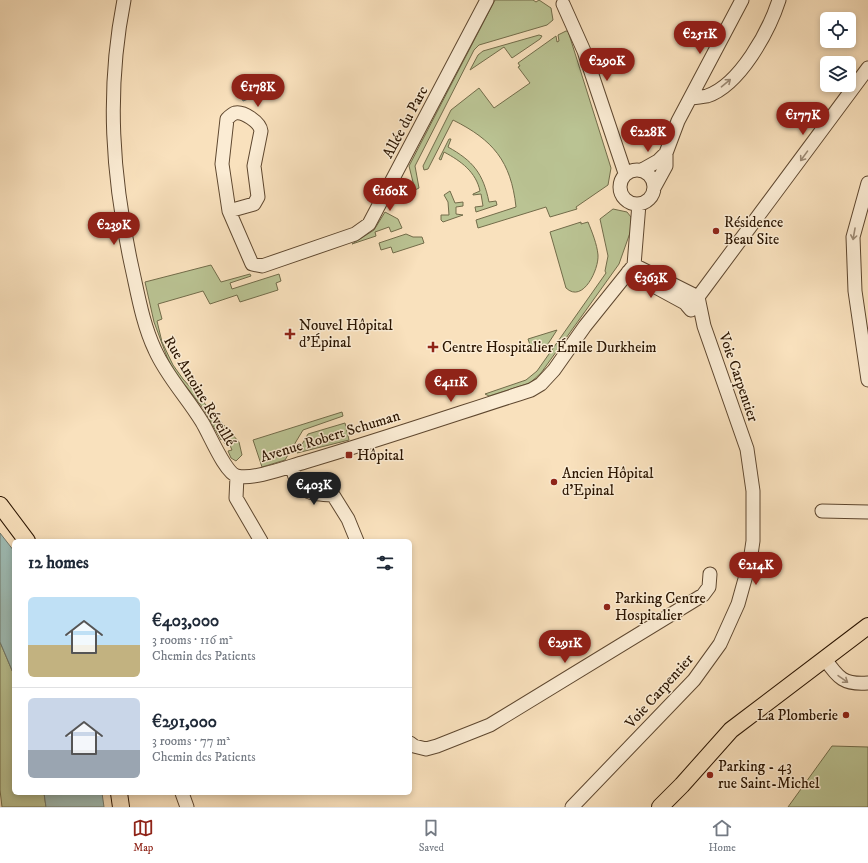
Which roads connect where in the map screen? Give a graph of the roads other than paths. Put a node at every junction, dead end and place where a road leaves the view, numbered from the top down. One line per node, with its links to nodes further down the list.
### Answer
1 (124, 0): 22 (street, Rue Antoine Réveillé)
2 (487, 0): 15 (street, Allée du Parc)
3 (742, 0): 7 (street)
4 (779, 0): 7 (street, one-way to 4)
5 (562, 1): 10 (street)
6 (868, 68): 17 (street, one-way to 17)
7 (692, 98): 8 (street)
8 (666, 153): 9 (street); 12 (street)
9 (642, 170): 10 (street); 12 (street)
10 (625, 173): 14 (street)
11 (868, 183): 13 (street)
12 (654, 188): 14 (street)
13 (866, 197): 20 (street, one-way to 20)
14 (640, 204): 16 (street)
15 (228, 211): 15 (street, Allée du Parc)
16 (631, 268): 17 (street); 18 (street, Voie Carpentier); 21 (street, Avenue Robert Schuman)
17 (698, 297): 18 (street); 19 (street, Voie Carpentier)
18 (686, 303): 19 (street, Voie Carpentier)
19 (704, 326): 38 (street, Voie Carpentier)
20 (868, 380)
21 (292, 466): 22 (street, Avenue Robert Schuman); 28 (street)
22 (237, 476): 27 (street)
23 (0, 504): 26 (main road)
24 (822, 511): 25 (street)
25 (868, 512)
26 (26, 539)
27 (260, 539)
28 (356, 539)
29 (710, 574): 33 (street)
30 (868, 626): 31 (main road)
31 (825, 659): 32 (street, one-way to 32); 39 (main road)
32 (868, 683)
33 (412, 744)
34 (119, 795): 36 (main road)
35 (183, 795): 37 (street)
36 (121, 807)
37 (187, 807)
38 (572, 807)
39 (660, 807)

